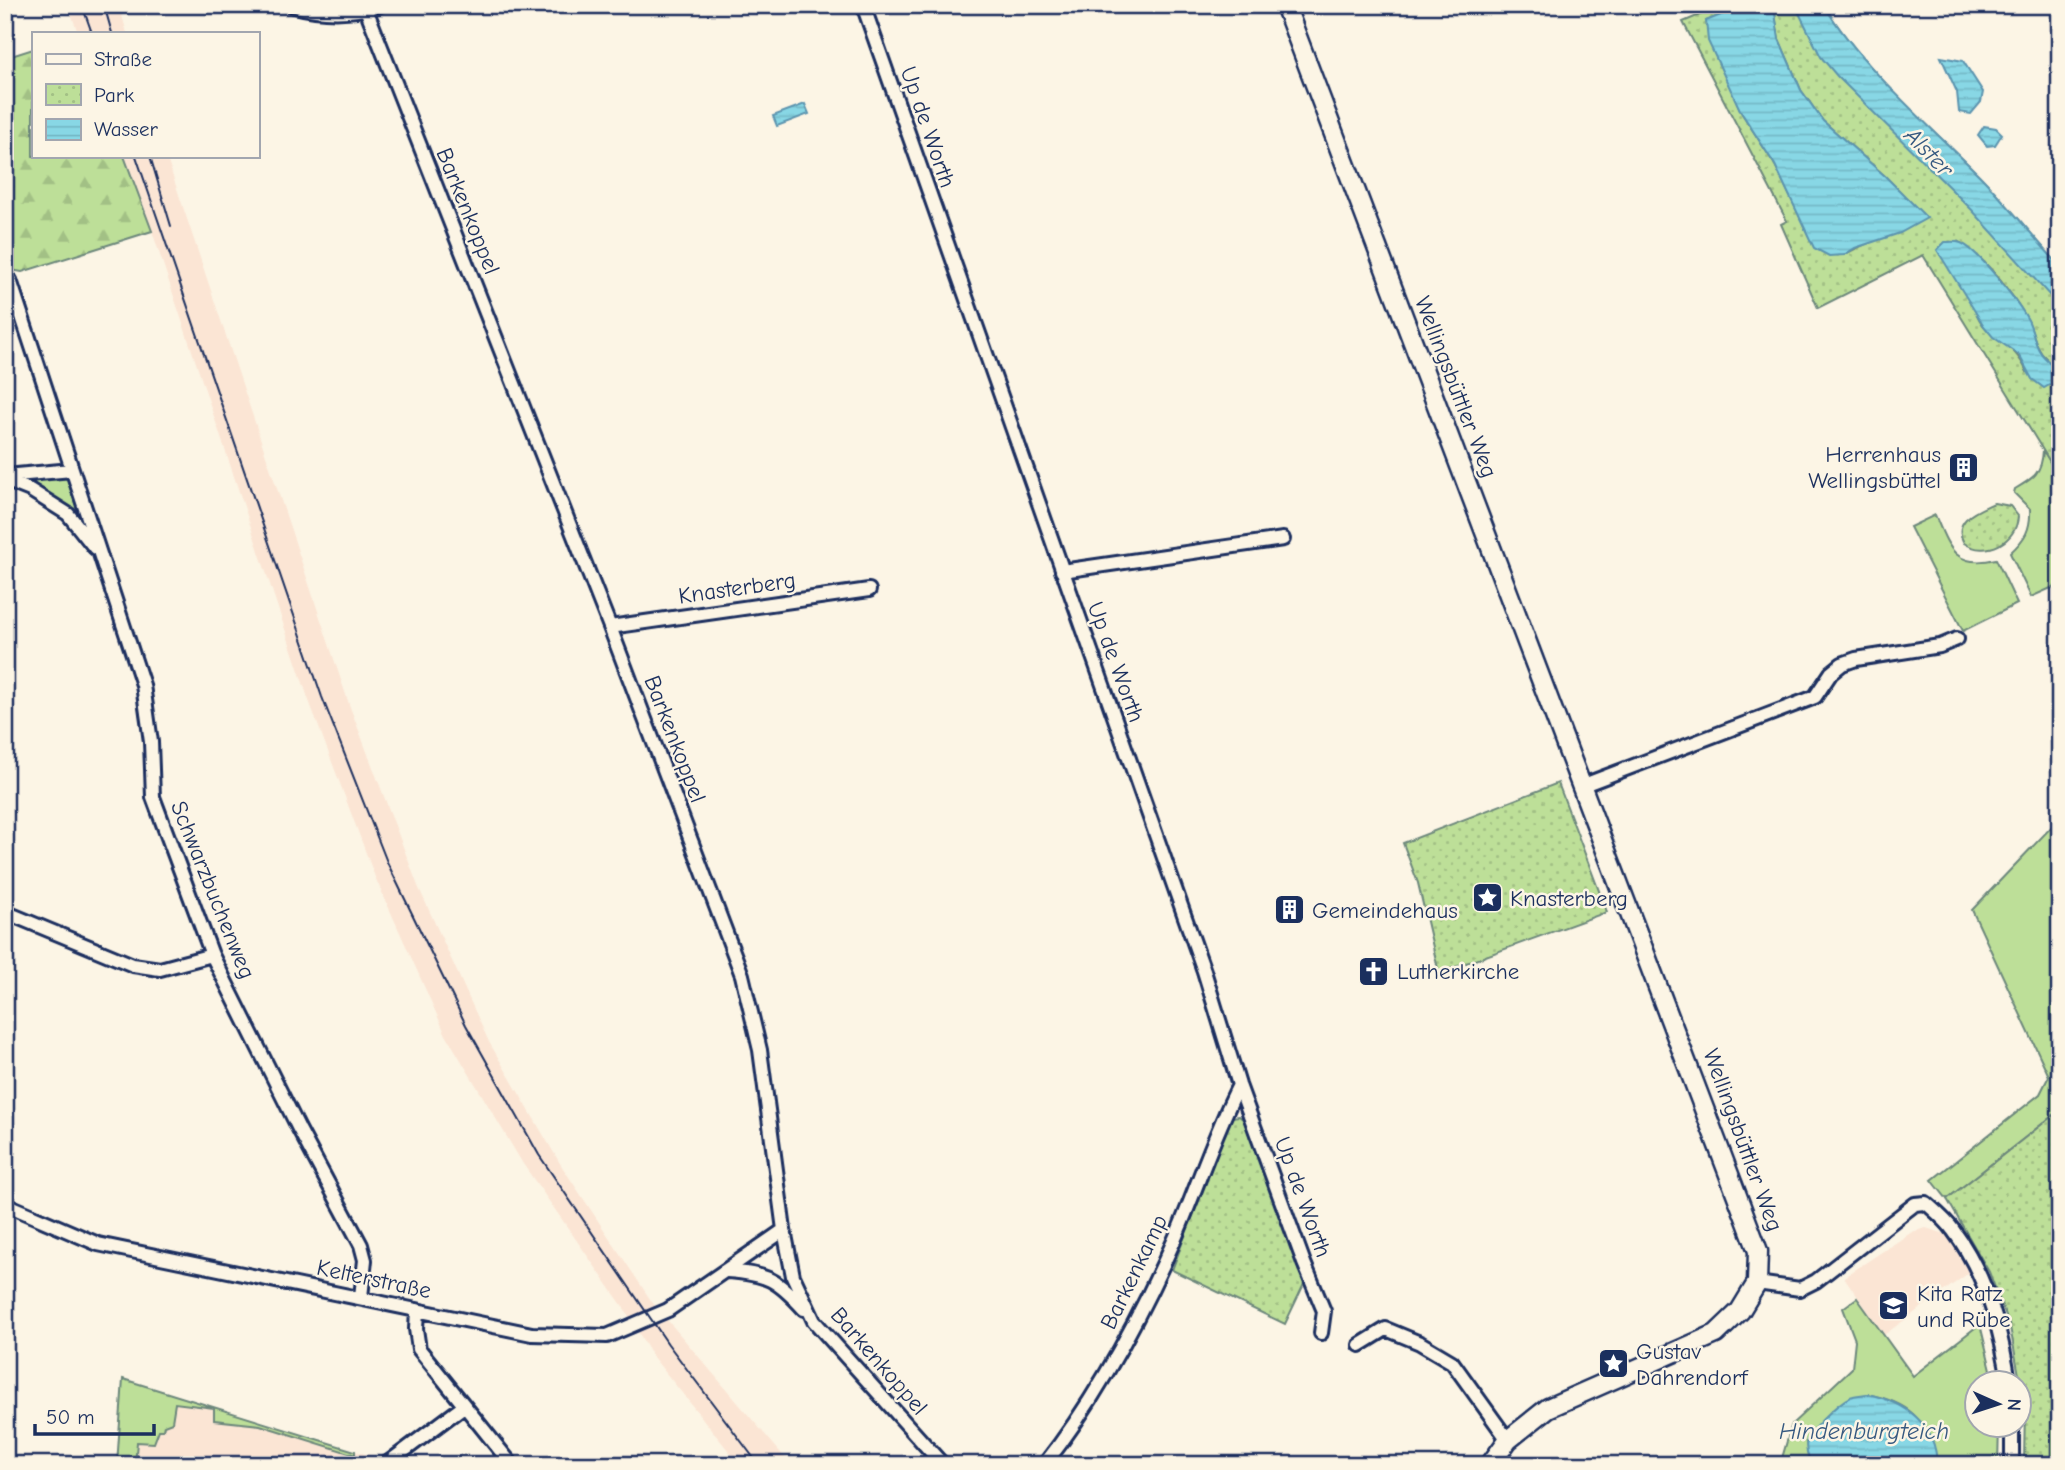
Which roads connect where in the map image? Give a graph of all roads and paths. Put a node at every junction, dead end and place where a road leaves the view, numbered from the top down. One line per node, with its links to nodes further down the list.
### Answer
1 (290, 5): 5 (street)
2 (380, 5): 5 (street)
3 (863, 5): 11 (street, Up de Worth)
4 (1285, 5): 15 (main road, Wellingsbüttler Weg)
5 (366, 9): 13 (street, Barkenkoppel)
6 (10, 279): 7 (street, Schwarzbuchenweg)
7 (72, 470): 8 (street); 10 (street, Schwarzbuchenweg)
8 (5, 478): 10 (street)
9 (1283, 539): 11 (street)
10 (101, 556): 17 (street, Schwarzbuchenweg)
11 (1062, 571): 18 (street, Up de Worth)
12 (869, 590): 13 (street, Knasterberg)
13 (610, 627): 20 (street, Barkenkoppel)
14 (1957, 639): 15 (street)
15 (1581, 786): 22 (main road, Wellingsbüttler Weg)
16 (5, 912): 17 (street)
17 (212, 955): 23 (street, Schwarzbuchenweg)
18 (1239, 1085): 26 (street, Up de Worth); 35 (street, Barkenkamp)
19 (5, 1204): 23 (street, Kelterstraße)
20 (784, 1230): 21 (street, Kelterstraße); 25 (street, Barkenkoppel)
21 (727, 1270): 24 (street, Kelterstraße); 25 (street)
22 (1757, 1283): 28 (street); 31 (main road)
23 (361, 1297): 24 (street, Kelterstraße)
24 (417, 1310): 29 (street)
25 (814, 1321): 34 (street, Barkenkoppel)
26 (1321, 1333)
27 (1360, 1345): 31 (street)
28 (2007, 1368)
29 (464, 1406): 32 (street); 33 (street)
30 (2012, 1438): 37 (street)
31 (1508, 1440): 36 (main road)
32 (385, 1465)
33 (512, 1465)
34 (943, 1465)
35 (1044, 1465)
36 (1490, 1465)
37 (2012, 1465)

